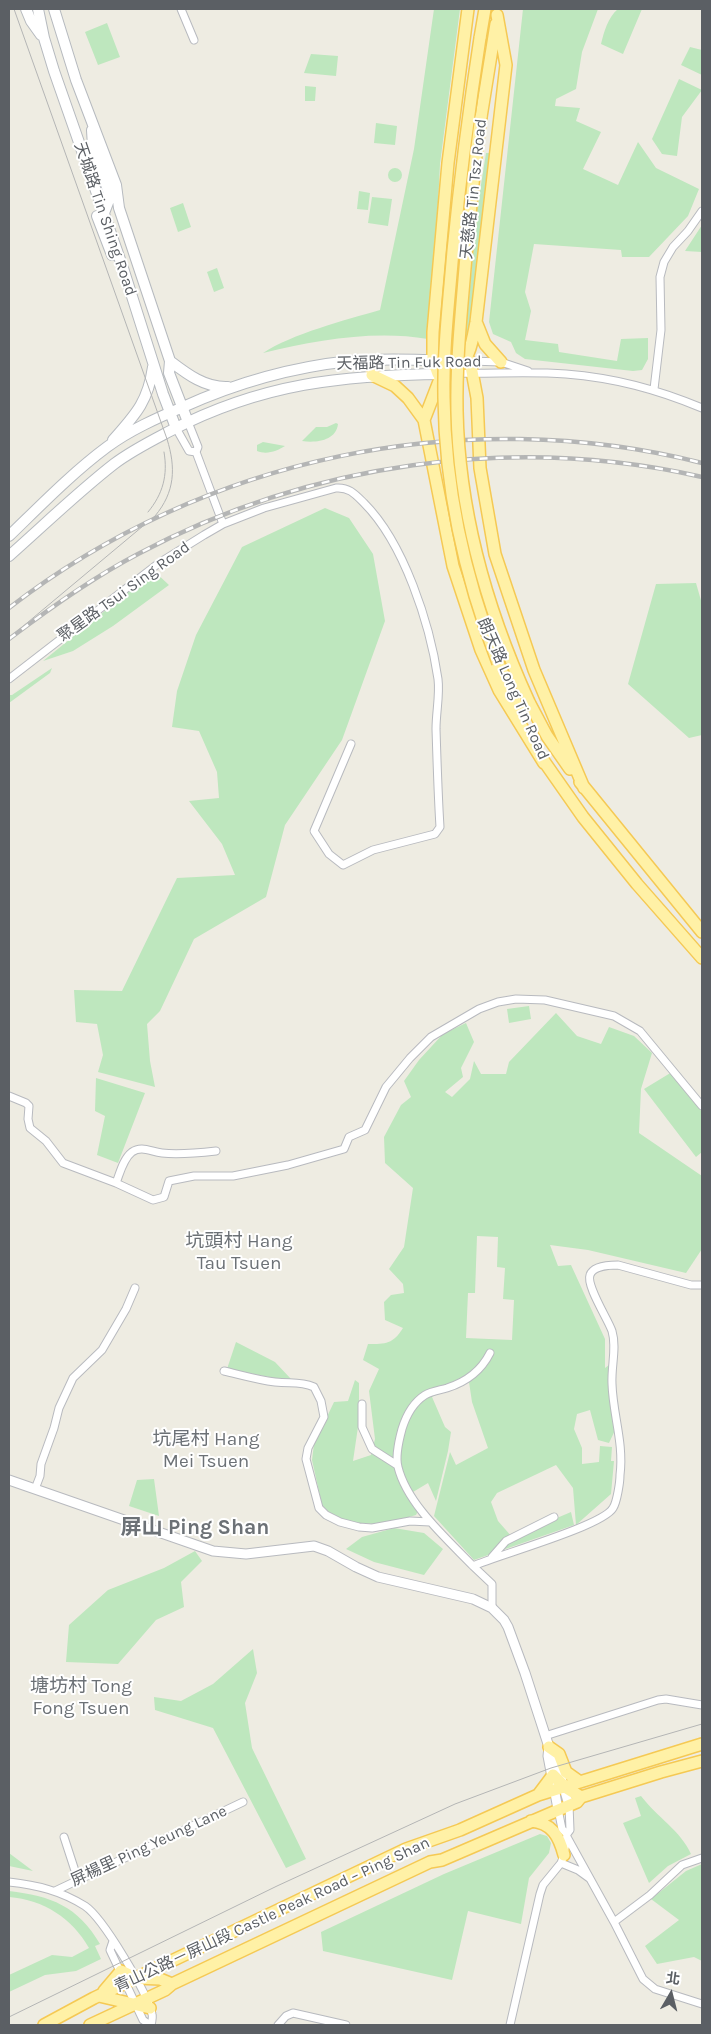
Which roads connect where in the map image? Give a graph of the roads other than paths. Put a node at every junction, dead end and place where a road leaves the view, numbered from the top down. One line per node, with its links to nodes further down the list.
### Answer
1 (26, 9): 8 (main road)
2 (38, 9): 8 (main road, 天城路 Tin Shing Road)
3 (54, 9): 10 (main road, 天城路 Tin Shing Road)
4 (181, 9): 9 (street)
5 (468, 9): 14 (main road)
6 (485, 9): 18 (main road, 天慈路 Tin Tsz Road, bridge)
7 (498, 12): 13 (main road); 18 (main road, 天慈路 Tin Tsz Road, bridge)
8 (44, 38): 12 (main road, 天城路 Tin Shing Road)
9 (194, 40)
10 (90, 116): 12 (main road); 16 (main road, 天城路 Tin Shing Road)
11 (702, 211): 23 (street)
12 (101, 215): 15 (main road, 天城路 Tin Shing Road)
13 (476, 322): 17 (main road); 18 (main road)
14 (433, 360): 18 (main road); 18 (main road, 天福路 Tin Fuk Road); 22 (main road, 天福路 Tin Fuk Road)
15 (154, 361): 26 (main road, 天城路 Tin Shing Road); 30 (main road)
16 (170, 361): 22 (main road); 24 (main road, 天城路 Tin Shing Road)
17 (501, 362): 18 (street, 天福路 Tin Fuk Road); 19 (street, 天福路 Tin Fuk Road)
18 (453, 368): 20 (main road); 20 (street); 21 (main road, 天福路 Tin Fuk Road); 27 (main road); 37 (main road, 朗天路 Long Tin Road, bridge); 38 (main road, 朗天路 Long Tin Road, bridge)
19 (531, 372): 20 (street); 23 (street)
20 (473, 374): 38 (main road)
21 (372, 375): 27 (main road); 28 (main road, 天福路 Tin Fuk Road)
22 (234, 386): 24 (main road, 天福路 Tin Fuk Road)
23 (654, 389): 25 (street)
24 (182, 407): 26 (main road, 天福路 Tin Fuk Road); 28 (main road, 天城路 Tin Shing Road)
25 (702, 408)
26 (169, 412): 29 (main road, 天城路 Tin Shing Road); 30 (main road, 天福路 Tin Fuk Road)
27 (424, 420): 37 (main road)
28 (188, 422): 29 (main road, 天福路 Tin Fuk Road); 31 (street)
29 (176, 428): 31 (street); 34 (main road, 天福路 Tin Fuk Road)
30 (107, 447): 33 (main road, 天福路 Tin Fuk Road)
31 (196, 452): 32 (street)
32 (223, 524): 35 (street, 聚星路 Tsui Sing Road); 36 (street, 聚星路 Tsui Sing Road)
33 (9, 536)
34 (9, 556)
35 (9, 679)
36 (352, 744)
37 (544, 763): 40 (main road, 朗天路 Long Tin Road)
38 (584, 788): 39 (main road, 朗天路 Long Tin Road)
39 (702, 932)
40 (702, 958)
41 (9, 1096): 44 (street)
42 (702, 1106): 44 (street)
43 (216, 1151): 44 (street)
44 (116, 1183)
45 (702, 1285): 55 (street)
46 (135, 1288): 52 (street)
47 (490, 1353): 50 (street)
48 (224, 1371): 54 (street)
49 (362, 1404): 50 (street)
50 (397, 1465): 54 (street)
51 (9, 1480): 52 (street)
52 (35, 1489): 57 (street)
53 (554, 1517): 55 (street)
54 (430, 1522): 56 (street)
55 (492, 1558): 56 (street)
56 (473, 1566): 57 (street)
57 (492, 1608): 59 (street)
58 (702, 1705): 59 (street)
59 (547, 1742): 62 (street); 63 (main road); 64 (street)
60 (702, 1744): 63 (main road, 青山公路－屏山段 Castle Peak Road – Ping Shan)
61 (702, 1761): 66 (main road, 青山公路－屏山段 Castle Peak Road – Ping Shan)
62 (553, 1775): 64 (main road); 65 (main road)
63 (580, 1782): 64 (main road, 青山公路－屏山段 Castle Peak Road – Ping Shan)
64 (560, 1789): 65 (main road, 青山公路－屏山段 Castle Peak Road – Ping Shan); 66 (main road); 68 (street)
65 (538, 1795): 81 (main road, 青山公路－屏山段 Castle Peak Road – Ping Shan)
66 (581, 1798): 68 (main road, 青山公路－屏山段 Castle Peak Road – Ping Shan)
67 (244, 1802): 74 (street, 屏楊里 Ping Yeung Lane)
68 (564, 1807): 69 (main road, 青山公路－屏山段 Castle Peak Road – Ping Shan); 70 (street); 70 (street)
69 (531, 1821): 73 (main road); 82 (main road, 青山公路－屏山段 Castle Peak Road – Ping Shan)
70 (567, 1836): 73 (street); 75 (street)
71 (64, 1837): 74 (street)
72 (702, 1858): 78 (street)
73 (562, 1859): 75 (street); 91 (street)
74 (78, 1880): 77 (street, 屏楊里 Ping Yeung Lane)
75 (592, 1880): 78 (street)
76 (9, 1882): 77 (street)
77 (55, 1891): 79 (street)
78 (614, 1922): 85 (street)
79 (112, 1942): 80 (street); 81 (street)
80 (121, 1971): 81 (main road); 83 (main road)
81 (131, 1981): 82 (main road); 83 (main road, 青山公路－屏山段 Castle Peak Road – Ping Shan); 84 (street); 84 (street)
82 (172, 1984): 84 (main road, 青山公路－屏山段 Castle Peak Road – Ping Shan)
83 (99, 1996): 84 (main road); 86 (main road, 青山公路－屏山段 Castle Peak Road – Ping Shan)
84 (144, 2004): 87 (main road, 青山公路－屏山段 Castle Peak Road – Ping Shan); 88 (street); 88 (street)
85 (702, 2004)
86 (44, 2025)
87 (90, 2025)
88 (151, 2025)
89 (278, 2025): 90 (street)
90 (346, 2025)
91 (510, 2025)

